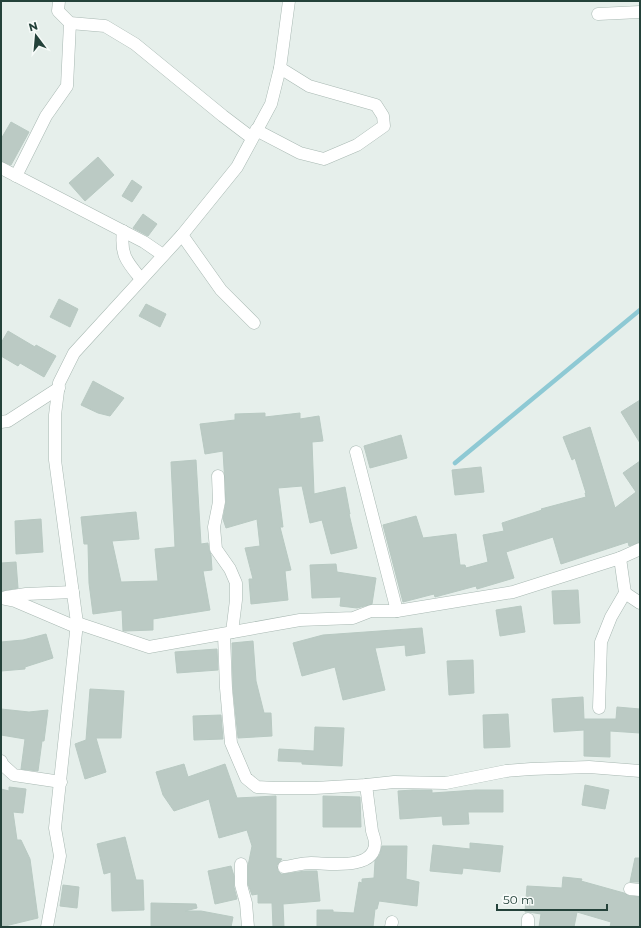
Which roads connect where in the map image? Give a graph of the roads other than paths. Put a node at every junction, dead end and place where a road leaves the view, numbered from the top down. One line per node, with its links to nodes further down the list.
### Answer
1 (59, 1): 5 (street)
2 (289, 1): 6 (street)
3 (640, 12): 4 (street)
4 (598, 14)
5 (70, 23): 7 (street); 9 (street)
6 (280, 68): 7 (street); 7 (street)
7 (254, 134): 11 (street)
8 (1, 168): 9 (street)
9 (16, 176): 10 (street)
10 (123, 231): 12 (street); 13 (street)
11 (182, 234): 12 (street); 14 (street)
12 (163, 255): 13 (street)
13 (141, 279): 15 (street)
14 (254, 323)
15 (59, 388): 16 (street); 21 (street)
16 (1, 422)
17 (356, 452): 25 (street)
18 (218, 476): 27 (street)
19 (640, 549): 20 (street)
20 (620, 558): 22 (street); 25 (street)
21 (73, 592): 23 (street); 26 (street)
22 (624, 593): 24 (street); 28 (street)
23 (1, 598): 26 (street)
24 (640, 604)
25 (396, 611): 27 (street)
26 (76, 625): 27 (street); 31 (street)
27 (228, 633): 32 (street)
28 (599, 708)
29 (1, 762): 31 (street)
30 (640, 771): 32 (street)
31 (61, 782): 35 (street)
32 (366, 785): 34 (street)
33 (241, 864): 36 (street)
34 (284, 867)
35 (47, 927)
36 (248, 927)

